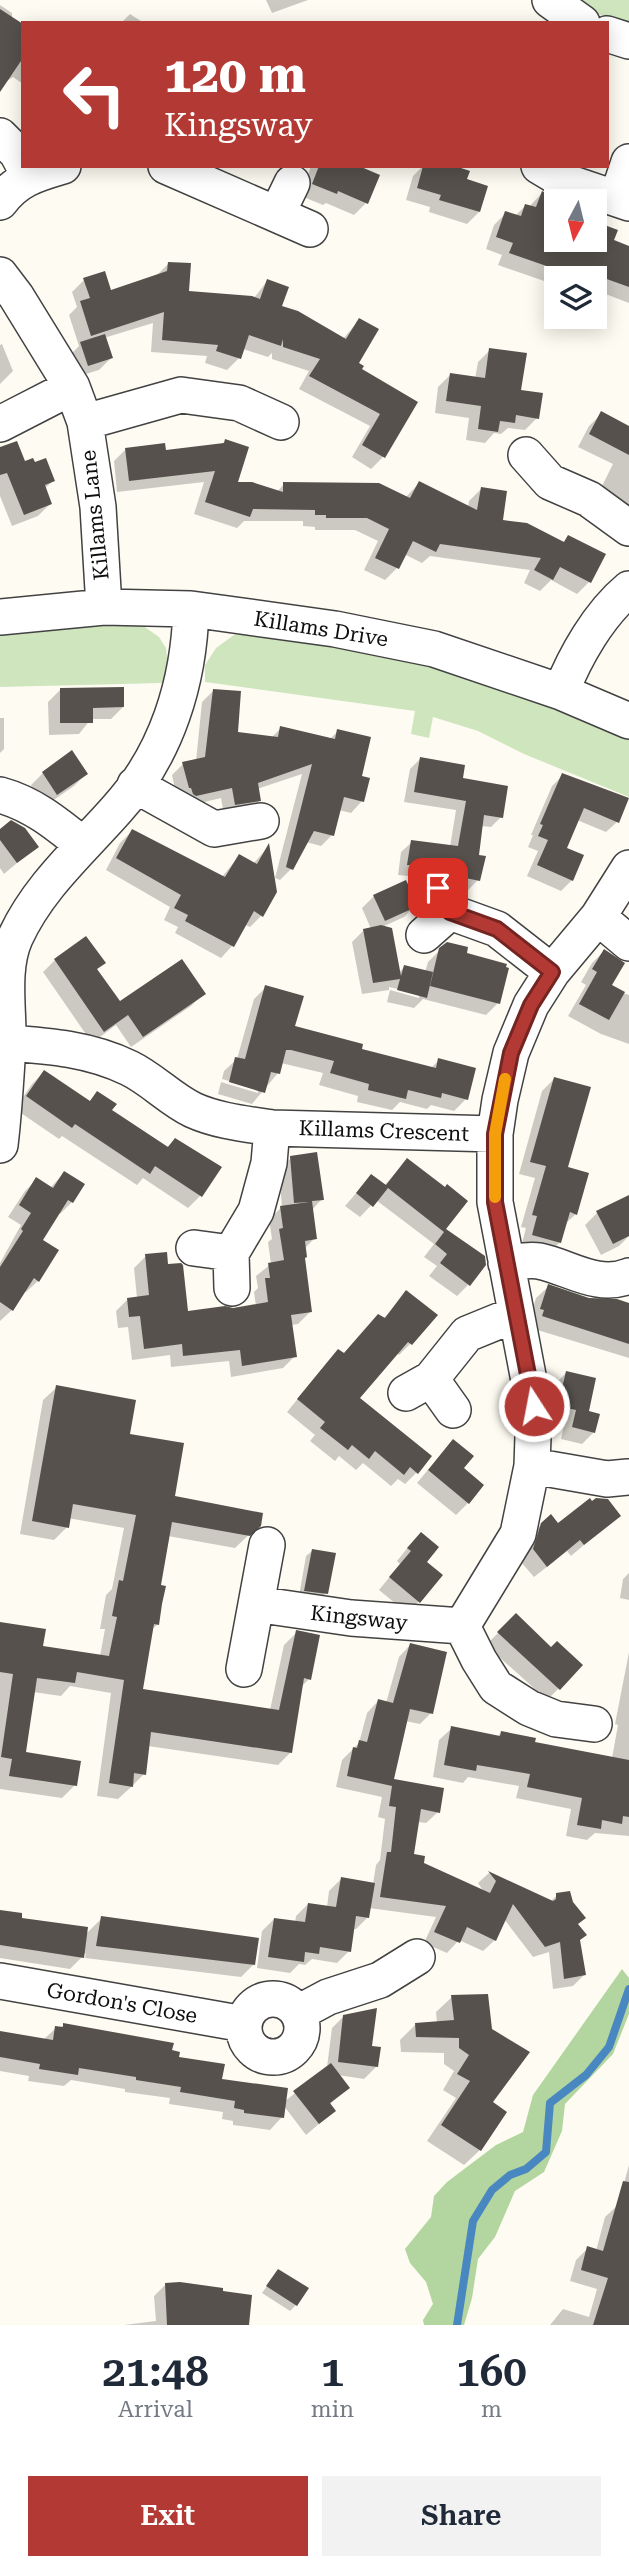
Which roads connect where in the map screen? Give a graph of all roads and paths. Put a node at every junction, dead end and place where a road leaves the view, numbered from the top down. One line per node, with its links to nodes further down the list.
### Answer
1 (550, 0): 2 (street)
2 (579, 21)
3 (609, 35): 4 (street)
4 (629, 41)
5 (0, 136): 6 (street)
6 (21, 160)
7 (629, 162): 11 (street)
8 (25, 168): 12 (street)
9 (173, 168): 13 (street)
10 (542, 168): 11 (street)
11 (623, 201)
12 (0, 202)
13 (310, 229)
14 (0, 275): 15 (street, Killams Lane)
15 (72, 387): 16 (street, Killams Lane); 18 (street)
16 (85, 422): 17 (street, Killams Lane); 22 (street, Killams Lane)
17 (281, 422)
18 (0, 424)
19 (526, 455): 20 (street)
20 (629, 528)
21 (629, 589): 25 (street)
22 (104, 607): 23 (street, Killams Drive); 24 (street, Killams Drive)
23 (191, 609): 25 (street, Killams Drive); 27 (street)
24 (0, 617)
25 (561, 692): 26 (street, Killams Drive)
26 (629, 721)
27 (135, 785): 29 (street); 30 (street)
28 (0, 795): 30 (street)
29 (261, 821)
30 (83, 845): 35 (street)
31 (629, 867): 33 (street)
32 (437, 912): 36 (street)
33 (598, 917): 34 (street); 36 (street)
34 (629, 943)
35 (4, 971): 37 (street)
36 (552, 972): 39 (street)
37 (8, 1043): 38 (street, Killams Crescent); 40 (street)
38 (272, 1128): 39 (street, Killams Crescent); 42 (street, Killams Crescent)
39 (495, 1134): 43 (street)
40 (0, 1145)
41 (194, 1248): 42 (street)
42 (231, 1253): 45 (street)
43 (506, 1263): 44 (street); 46 (street)
44 (629, 1276)
45 (232, 1288)
46 (516, 1314): 47 (street); 48 (street)
47 (453, 1410)
48 (532, 1466): 49 (street); 52 (street)
49 (629, 1478)
50 (267, 1545): 51 (street)
51 (256, 1604): 52 (street, Kingsway); 53 (street)
52 (462, 1626): 54 (street)
53 (244, 1669)
54 (594, 1724)
55 (417, 1957): 57 (street)
56 (0, 1981): 58 (street, Gordon's Close)
57 (298, 2013): 58 (street); 58 (street)
58 (244, 2024)

